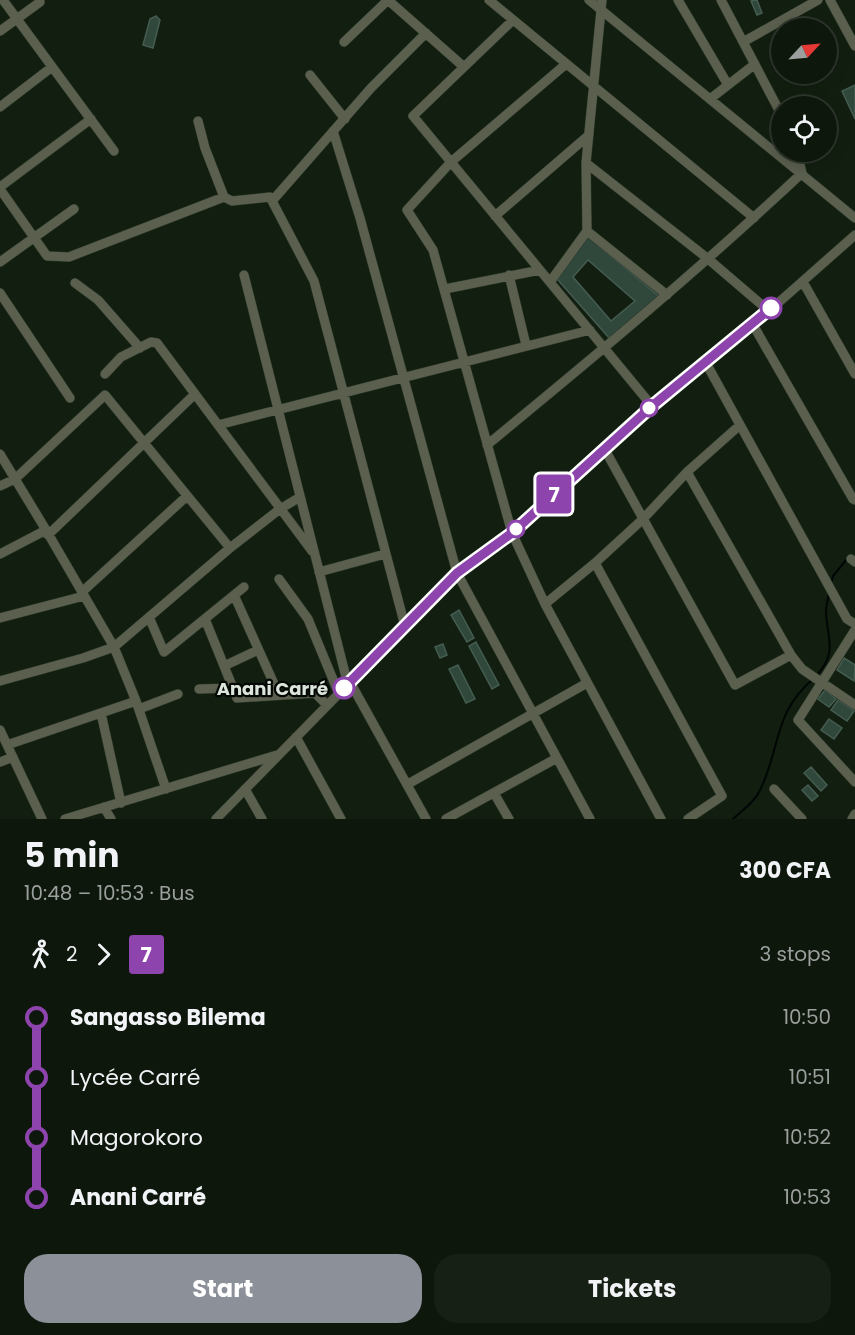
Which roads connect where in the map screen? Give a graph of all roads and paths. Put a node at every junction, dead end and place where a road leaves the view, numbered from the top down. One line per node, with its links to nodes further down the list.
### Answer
1 (3, 0): 10 (street)
2 (489, 0): 11 (street)
3 (589, 0): 9 (street)
4 (678, 0): 23 (street)
5 (721, 0): 15 (street)
6 (818, 0): 15 (street)
7 (830, 0): 16 (street)
8 (40, 2): 10 (street)
9 (602, 5): 22 (street); 25 (street)
10 (17, 19): 12 (street); 19 (street)
11 (513, 20): 17 (street); 20 (street)
12 (0, 31)
13 (426, 33): 14 (street); 20 (street); 27 (street)
14 (344, 42)
15 (743, 42): 18 (street)
16 (855, 46)
17 (566, 64): 22 (street); 33 (street)
18 (755, 64): 23 (street); 24 (street)
19 (52, 67): 26 (street); 28 (street)
20 (464, 67): 33 (street)
21 (310, 75): 27 (street)
22 (594, 85): 31 (street); 42 (street)
23 (728, 85): 25 (street)
24 (772, 96)
25 (710, 99): 36 (street)
26 (0, 107)
27 (345, 118): 30 (street)
28 (91, 119): 32 (street); 37 (street)
29 (198, 121): 38 (street)
30 (333, 131): 39 (street); 68 (street)
31 (589, 135): 35 (street); 41 (street)
32 (114, 151)
33 (451, 162): 41 (street); 55 (street)
34 (800, 162): 36 (street)
35 (586, 163): 44 (street); 47 (street)
36 (802, 172): 42 (street); 43 (street)
37 (0, 188): 46 (street)
38 (224, 197): 39 (street); 46 (street)
39 (273, 200): 69 (street)
40 (74, 209): 46 (street)
41 (495, 216): 49 (street)
42 (754, 218): 47 (street)
43 (855, 218)
44 (587, 231): 52 (street); 57 (street)
45 (855, 235): 53 (street)
46 (34, 237): 48 (street)
47 (707, 258): 57 (street); 58 (street)
48 (0, 262)
49 (540, 270): 51 (street); 52 (street)
50 (244, 275): 73 (street)
51 (509, 275): 55 (street); 61 (street)
52 (550, 282): 60 (street)
53 (803, 282): 58 (street); 67 (street)
54 (75, 283): 62 (street)
55 (445, 289): 64 (street)
56 (0, 293): 71 (street)
57 (668, 295): 63 (street)
58 (768, 310): 59 (street)
59 (753, 323): 65 (street); 85 (street)
60 (590, 330): 61 (street); 63 (street)
61 (526, 345): 64 (street)
62 (140, 348): 66 (street); 70 (street)
63 (606, 348): 72 (street); 77 (street)
64 (464, 361): 68 (street); 77 (street)
65 (706, 363): 72 (street); 75 (street)
66 (105, 374)
67 (855, 374)
68 (403, 377): 69 (street); 96 (street)
69 (343, 392): 73 (street); 92 (street)
70 (195, 394): 74 (street); 76 (street)
71 (70, 398)
72 (652, 406): 78 (street)
73 (278, 409): 74 (street); 84 (street)
74 (218, 425): 86 (street)
75 (740, 425): 80 (street); 105 (street)
76 (144, 443): 81 (street); 83 (street); 88 (street)
77 (487, 445): 89 (street)
78 (604, 448): 87 (street); 89 (street)
79 (0, 454): 81 (street)
80 (687, 472): 87 (street); 110 (street)
81 (15, 479): 82 (street); 88 (street)
82 (0, 486)
83 (187, 496): 90 (street); 99 (street)
84 (300, 497): 86 (street); 93 (street)
85 (855, 500)
86 (280, 509): 90 (street); 93 (street)
87 (643, 519): 94 (street); 110 (street)
88 (47, 532): 91 (street); 99 (street)
89 (512, 533): 96 (street); 101 (street)
90 (230, 549): 103 (street)
91 (0, 554)
92 (385, 554): 95 (street); 106 (street)
93 (315, 555): 95 (street)
94 (595, 563): 101 (street); 142 (street)
95 (319, 572): 114 (street)
96 (457, 573): 106 (street); 125 (street)
97 (279, 579): 119 (street)
98 (244, 587): 100 (street)
99 (83, 594): 102 (street); 108 (street)
100 (234, 595): 104 (street); 109 (street)
101 (545, 604): 115 (street)
102 (0, 618)
103 (149, 618): 104 (street); 108 (street)
104 (204, 619): 111 (street)
105 (855, 624)
106 (405, 626): 114 (street)
107 (855, 630): 113 (street)
108 (114, 647): 112 (street); 121 (street)
109 (258, 650): 111 (street); 120 (street)
110 (791, 655): 113 (street)
111 (224, 666): 116 (street)
112 (0, 681)
113 (821, 682): 123 (street); 133 (street)
114 (349, 683): 119 (street); 134 (street)
115 (588, 683): 125 (street); 153 (street)
116 (232, 688): 117 (street); 120 (street)
117 (199, 689)
118 (178, 694): 121 (street)
119 (339, 694): 122 (street)
120 (279, 696): 122 (street)
121 (137, 705): 124 (street); 135 (street)
122 (327, 705): 127 (street)
123 (855, 705)
124 (101, 713): 128 (street); 139 (street)
125 (533, 714): 131 (street); 134 (street)
126 (0, 730): 128 (street)
127 (296, 737): 129 (street); 148 (street)
128 (7, 745): 130 (street)
129 (279, 754): 135 (street); 136 (street)
130 (13, 757): 132 (street); 143 (street)
131 (557, 758): 138 (street); 152 (street)
132 (0, 762)
133 (855, 782)
134 (408, 784): 149 (street)
135 (166, 789): 139 (street)
136 (245, 789): 146 (street); 147 (street)
137 (774, 789): 155 (street)
138 (494, 793): 150 (street); 151 (street)
139 (121, 803): 140 (street)
140 (104, 807): 144 (street); 145 (street)
141 (855, 814): 156 (street)
142 (704, 815): 154 (street)
143 (42, 819)
144 (65, 819)
145 (111, 819)
146 (216, 819)
147 (262, 819)
148 (341, 819)
149 (426, 819)
150 (446, 819)
151 (509, 819)
152 (590, 819)
153 (661, 819)
154 (688, 819)
155 (802, 819)
156 (852, 819)

